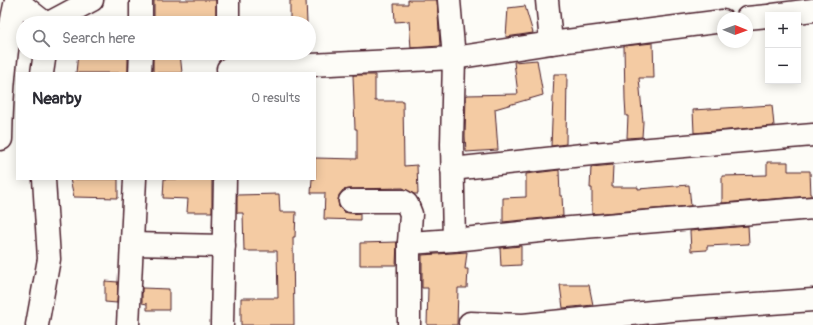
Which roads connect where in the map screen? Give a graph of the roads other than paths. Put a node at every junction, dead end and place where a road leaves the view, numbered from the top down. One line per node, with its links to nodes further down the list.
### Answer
1 (16, 0): 25 (street)
2 (19, 0): 10 (street)
3 (92, 0): 11 (street)
4 (141, 0): 12 (street)
5 (228, 0): 13 (street)
6 (449, 0): 18 (street)
7 (547, 0): 17 (street)
8 (813, 10): 9 (street)
9 (797, 12)
10 (36, 16)
11 (62, 16)
12 (141, 16)
13 (228, 16)
14 (765, 16): 15 (street)
15 (753, 17)
16 (717, 22): 17 (street)
17 (552, 43): 18 (street)
18 (454, 58): 21 (street); 26 (street)
19 (44, 60): 22 (street)
20 (141, 60): 23 (street)
21 (228, 65)
22 (42, 72)
23 (140, 72)
24 (813, 135): 26 (street)
25 (6, 138)
26 (452, 169): 32 (street)
27 (44, 180): 39 (street)
28 (135, 180): 34 (street)
29 (225, 180): 35 (street)
30 (350, 201): 33 (street)
31 (813, 208): 32 (street)
32 (454, 240): 33 (street)
33 (409, 243): 42 (street)
34 (132, 244): 35 (street); 40 (street)
35 (224, 246): 41 (street)
36 (813, 300): 37 (street)
37 (703, 316): 38 (street)
38 (470, 323)
39 (37, 325)
40 (128, 325)
41 (222, 325)
42 (409, 325)

